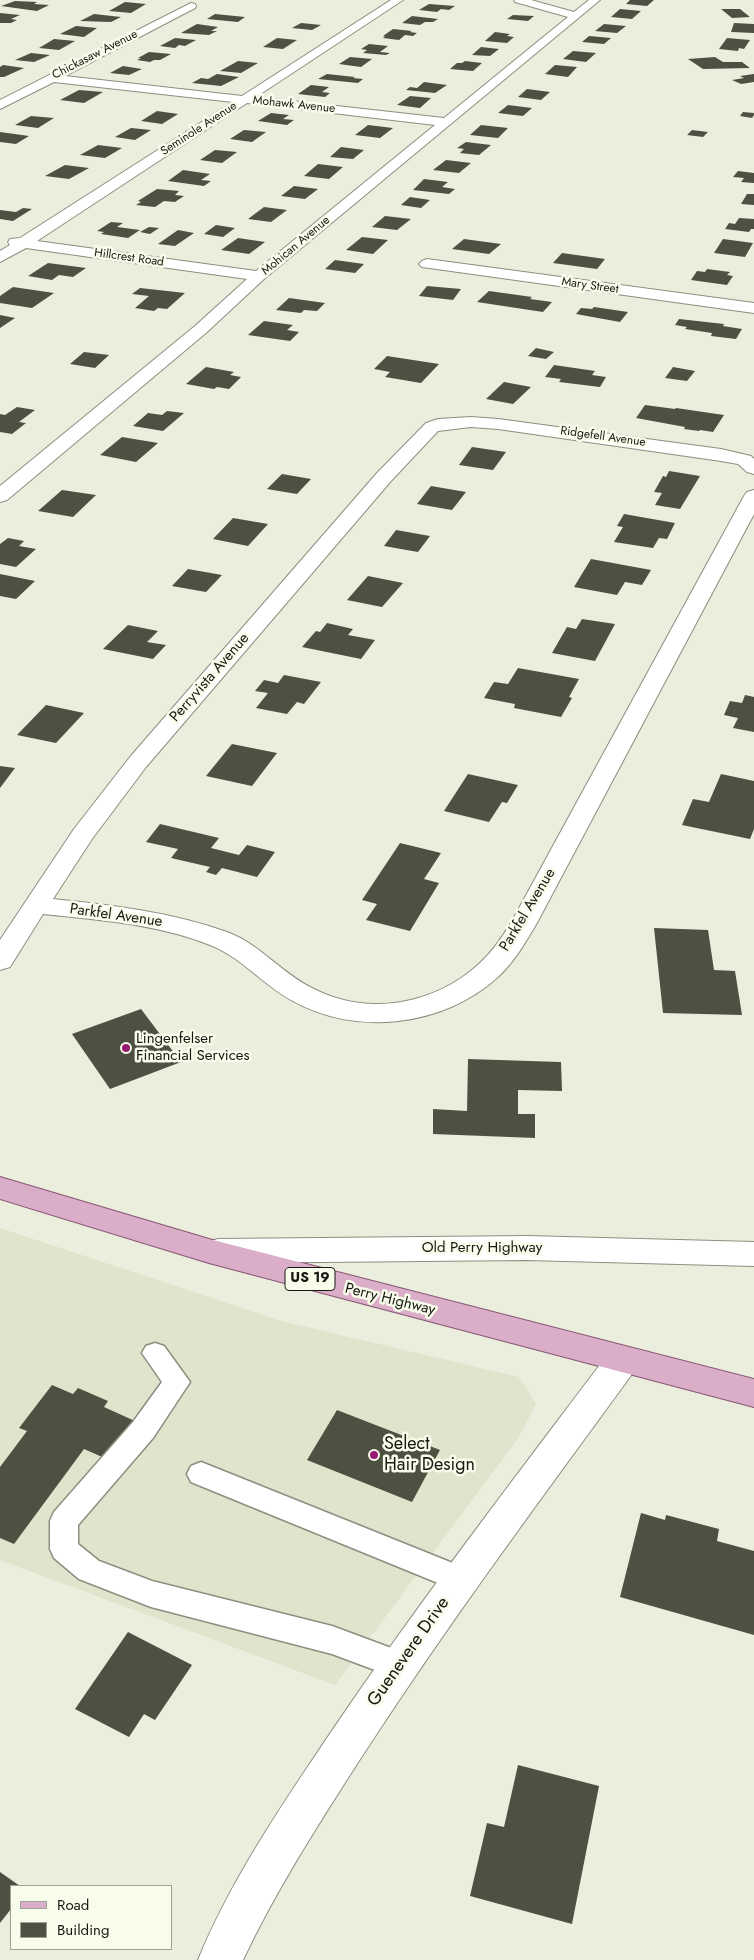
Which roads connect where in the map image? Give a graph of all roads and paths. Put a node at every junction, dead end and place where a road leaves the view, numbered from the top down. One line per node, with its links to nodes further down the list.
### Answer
1 (174, 0): 6 (street, Chickasaw Avenue)
2 (398, 0): 7 (street, Seminole Avenue)
3 (519, 0): 5 (street)
4 (595, 0): 5 (street, Mohican Avenue)
5 (576, 16): 9 (street, Mohican Avenue)
6 (53, 78): 7 (street, Mohawk Avenue); 8 (street, Chickasaw Avenue)
7 (245, 99): 9 (street, Mohawk Avenue); 11 (street, Seminole Avenue)
8 (0, 105)
9 (445, 122): 14 (street, Mohican Avenue)
10 (0, 240): 11 (street, Hillcrest Road)
11 (23, 243): 12 (street, Seminole Avenue); 14 (street, Hillcrest Road)
12 (0, 258)
13 (427, 264): 15 (street, Mary Street)
14 (259, 276): 18 (street, Mohican Avenue)
15 (754, 308)
16 (448, 422): 17 (street, Ridgefell Avenue); 20 (street, Perryvista Avenue)
17 (754, 468)
18 (0, 496)
19 (754, 496): 20 (street, Parkfel Avenue)
20 (35, 905): 21 (street, Perryvista Avenue)
21 (7, 938): 22 (street, Perryvista Avenue)
22 (0, 961)
23 (0, 1188): 24 (main road, Perry Highway / US 19)
24 (210, 1252): 25 (street, Old Perry Highway); 27 (main road, Perry Highway / US 19)
25 (754, 1254)
26 (155, 1353): 31 (lane)
27 (623, 1360): 28 (main road, Perry Highway / US 19); 30 (street, Guenevere Drive)
28 (754, 1393)
29 (201, 1474): 30 (lane)
30 (460, 1579): 31 (street, Guenevere Drive)
31 (399, 1665): 32 (street, Guenevere Drive)
32 (220, 1960)

